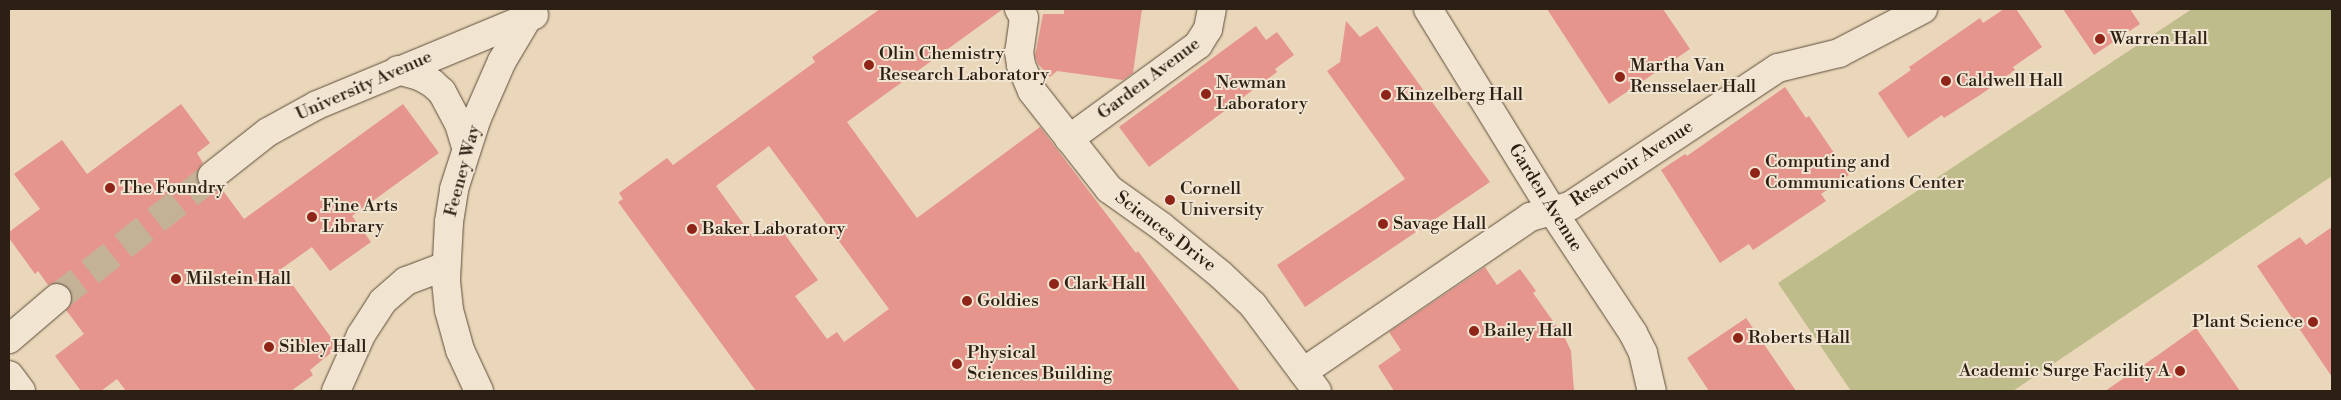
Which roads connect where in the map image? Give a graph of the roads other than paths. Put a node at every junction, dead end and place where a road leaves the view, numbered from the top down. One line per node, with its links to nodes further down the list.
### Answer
1 (1019, 9): 7 (street, Sciences Drive)
2 (1212, 9): 7 (street, Garden Avenue)
3 (1428, 9): 10 (street, Garden Avenue)
4 (1923, 9): 10 (street, Reservoir Avenue)
5 (537, 12): 6 (street, University Avenue); 8 (street, Feeney Way)
6 (398, 70): 8 (street); 9 (street, University Avenue)
7 (1069, 138): 15 (street, Sciences Drive)
8 (466, 147): 11 (street, Feeney Way)
9 (212, 176)
10 (1551, 209): 15 (street, Reservoir Avenue); 19 (street, Garden Avenue)
11 (446, 266): 17 (street); 18 (street, Feeney Way)
12 (57, 298): 13 (street)
13 (9, 339)
14 (9, 375): 16 (street)
15 (1310, 382)
16 (21, 391)
17 (336, 391)
18 (480, 391)
19 (1652, 391)

